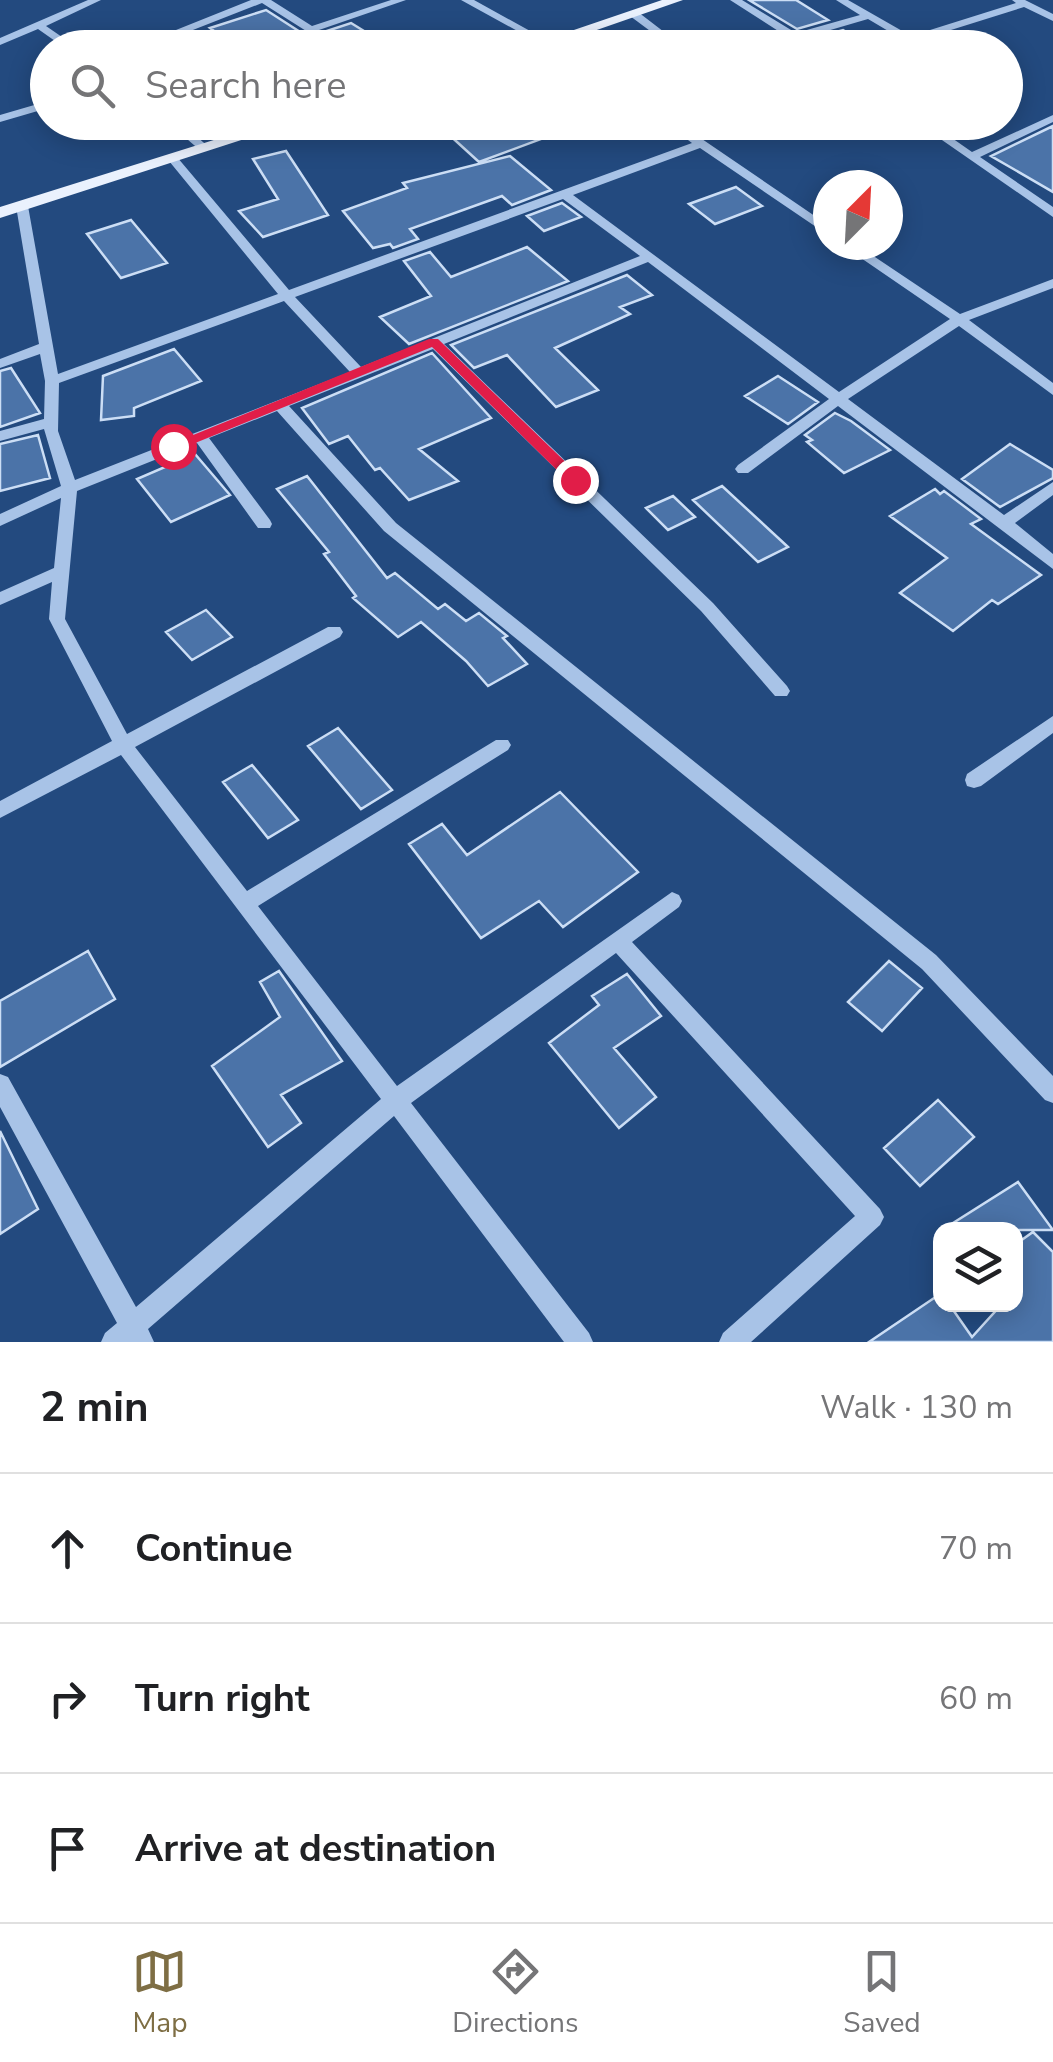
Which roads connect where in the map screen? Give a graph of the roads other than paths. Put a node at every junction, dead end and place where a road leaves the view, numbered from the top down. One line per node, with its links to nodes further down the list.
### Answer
1 (96, 0): 13 (street)
2 (262, 0): 14 (street); 16 (street)
3 (401, 0): 14 (street)
4 (466, 0): 17 (street)
5 (676, 0): 10 (main road)
6 (735, 0): 20 (street)
7 (841, 0): 11 (street)
8 (1053, 3): 9 (street)
9 (1025, 4): 12 (street); 23 (street)
10 (634, 14): 18 (main road); 19 (street)
11 (869, 16): 21 (street); 22 (street)
12 (1053, 18)
13 (38, 25): 15 (street); 24 (street)
14 (312, 29)
15 (46, 30)
16 (183, 30)
17 (524, 30)
18 (590, 30)
19 (656, 30)
20 (784, 30)
21 (820, 30)
22 (894, 30)
23 (943, 30)
24 (0, 42)
25 (30, 110): 27 (street)
26 (1053, 118): 28 (street)
27 (0, 119)
28 (1023, 132)
29 (194, 140): 35 (street)
30 (233, 140): 35 (main road)
31 (695, 140): 34 (street)
32 (946, 140): 36 (street)
33 (1006, 140): 36 (street)
34 (700, 144): 38 (street); 42 (street)
35 (205, 149): 37 (main road)
36 (970, 157): 41 (street)
37 (173, 159): 39 (main road); 46 (street)
38 (563, 193): 43 (street); 46 (street)
39 (22, 206): 40 (main road); 49 (street)
40 (0, 213)
41 (1053, 213)
42 (813, 221)
43 (649, 256): 48 (street); 54 (street)
44 (870, 260): 47 (street)
45 (1053, 283): 47 (street)
46 (288, 296): 51 (street); 52 (street)
47 (958, 320): 53 (street); 54 (street)
48 (434, 342): 51 (street); 69 (street)
49 (45, 347): 50 (street); 52 (street)
50 (0, 364)
51 (360, 373): 55 (street)
52 (52, 381): 56 (street)
53 (1053, 390)
54 (837, 400): 59 (street); 63 (street)
55 (280, 406): 57 (street); 79 (street)
56 (52, 422): 58 (street); 61 (street)
57 (199, 434): 61 (street); 64 (street)
58 (0, 436)
59 (743, 469)
60 (1053, 487): 63 (street)
61 (70, 488): 62 (street); 66 (street)
62 (0, 520)
63 (1004, 523): 65 (street)
64 (264, 524)
65 (1053, 563)
66 (62, 570): 67 (street); 71 (street)
67 (0, 599)
68 (334, 632): 71 (street)
69 (781, 691)
70 (1053, 723): 73 (street)
71 (123, 744): 74 (street); 76 (street)
72 (502, 745): 76 (street)
73 (974, 780)
74 (0, 810)
75 (672, 901): 77 (street)
76 (247, 902): 80 (street)
77 (617, 940): 80 (street); 83 (street)
78 (0, 1084): 81 (street)
79 (1053, 1092)
80 (396, 1100): 81 (street); 82 (street)
81 (130, 1337)
82 (580, 1342)
83 (732, 1342)

